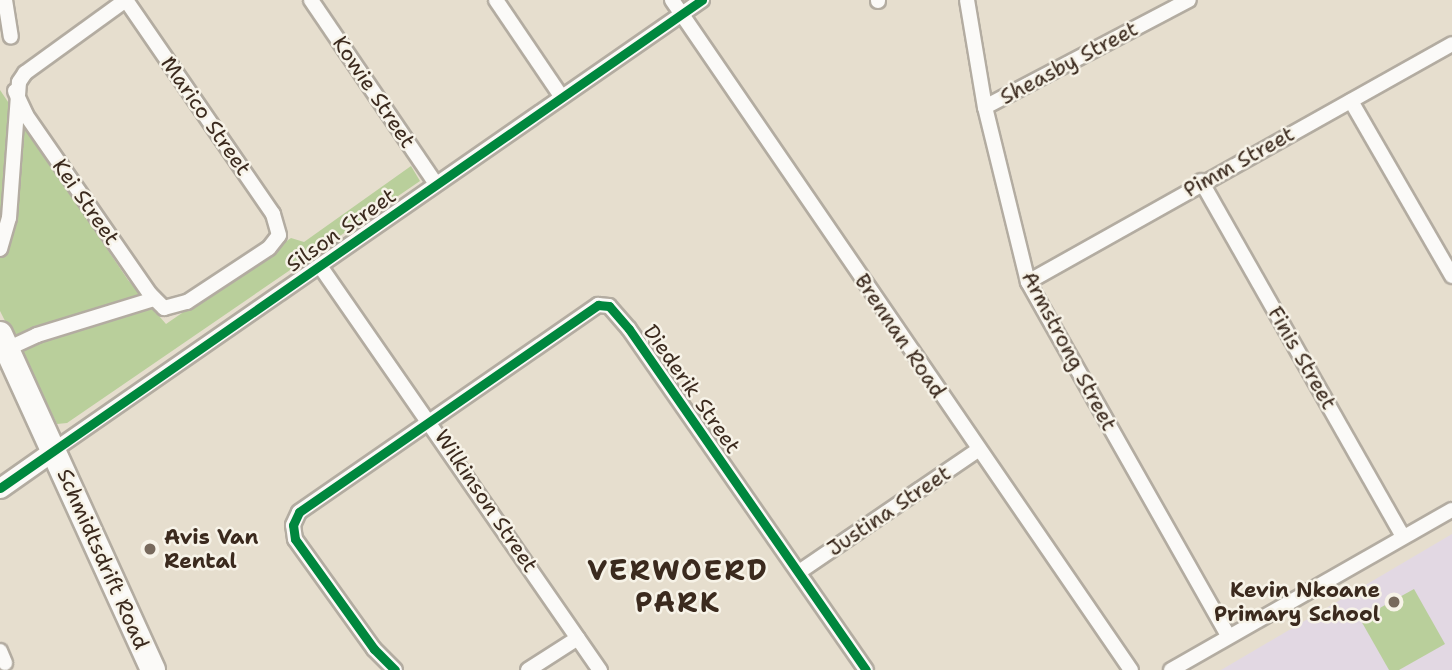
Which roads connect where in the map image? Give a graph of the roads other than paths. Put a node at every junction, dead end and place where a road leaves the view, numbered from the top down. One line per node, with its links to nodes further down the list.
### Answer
1 (5, 0): 10 (street)
2 (126, 0): 12 (street); 22 (street, Marico Street)
3 (311, 0): 17 (street, Kowie Street)
4 (496, 0): 13 (street)
5 (672, 0): 9 (street, Brennan Road)
6 (702, 0): 9 (street, Silson Street)
7 (967, 0): 15 (street, Armstrong Street)
8 (1189, 0): 15 (street, Sheasby Street)
9 (681, 15): 13 (street, Silson Street); 26 (street, Brennan Road)
10 (10, 37)
11 (1452, 44): 14 (street, Pimm Street)
12 (15, 91): 18 (street); 22 (street, Kei Street)
13 (561, 96): 17 (street, Silson Street)
14 (1351, 101): 16 (street, Pimm Street); 20 (street)
15 (985, 107): 21 (street, Armstrong Street)
16 (1201, 181): 21 (street, Pimm Street); 29 (street, Finis Street)
17 (436, 184): 19 (street, Silson Street)
18 (0, 249)
19 (320, 265): 24 (street, Wilkinson Street); 25 (street, Silson Street)
20 (1452, 276)
21 (1028, 282): 31 (street, Armstrong Street)
22 (159, 303): 23 (street)
23 (4, 341): 25 (highway, Schmidtsdrift Road)
24 (429, 418): 30 (street, Diederik Street); 32 (street, Wilkinson Street); 34 (street)
25 (54, 450): 27 (street, Silson Street); 33 (highway, Schmidtsdrift Road)
26 (978, 450): 30 (street, Justina Street); 38 (street, Brennan Road)
27 (0, 488)
28 (1452, 510): 29 (street)
29 (1403, 536): 31 (street)
30 (799, 572): 37 (street, Diederik Street)
31 (1228, 636): 39 (street)
32 (578, 638): 35 (street); 36 (street, Wilkinson Street)
33 (153, 670)
34 (395, 670)
35 (528, 670)
36 (600, 670)
37 (866, 670)
38 (1131, 670)
39 (1171, 670)

